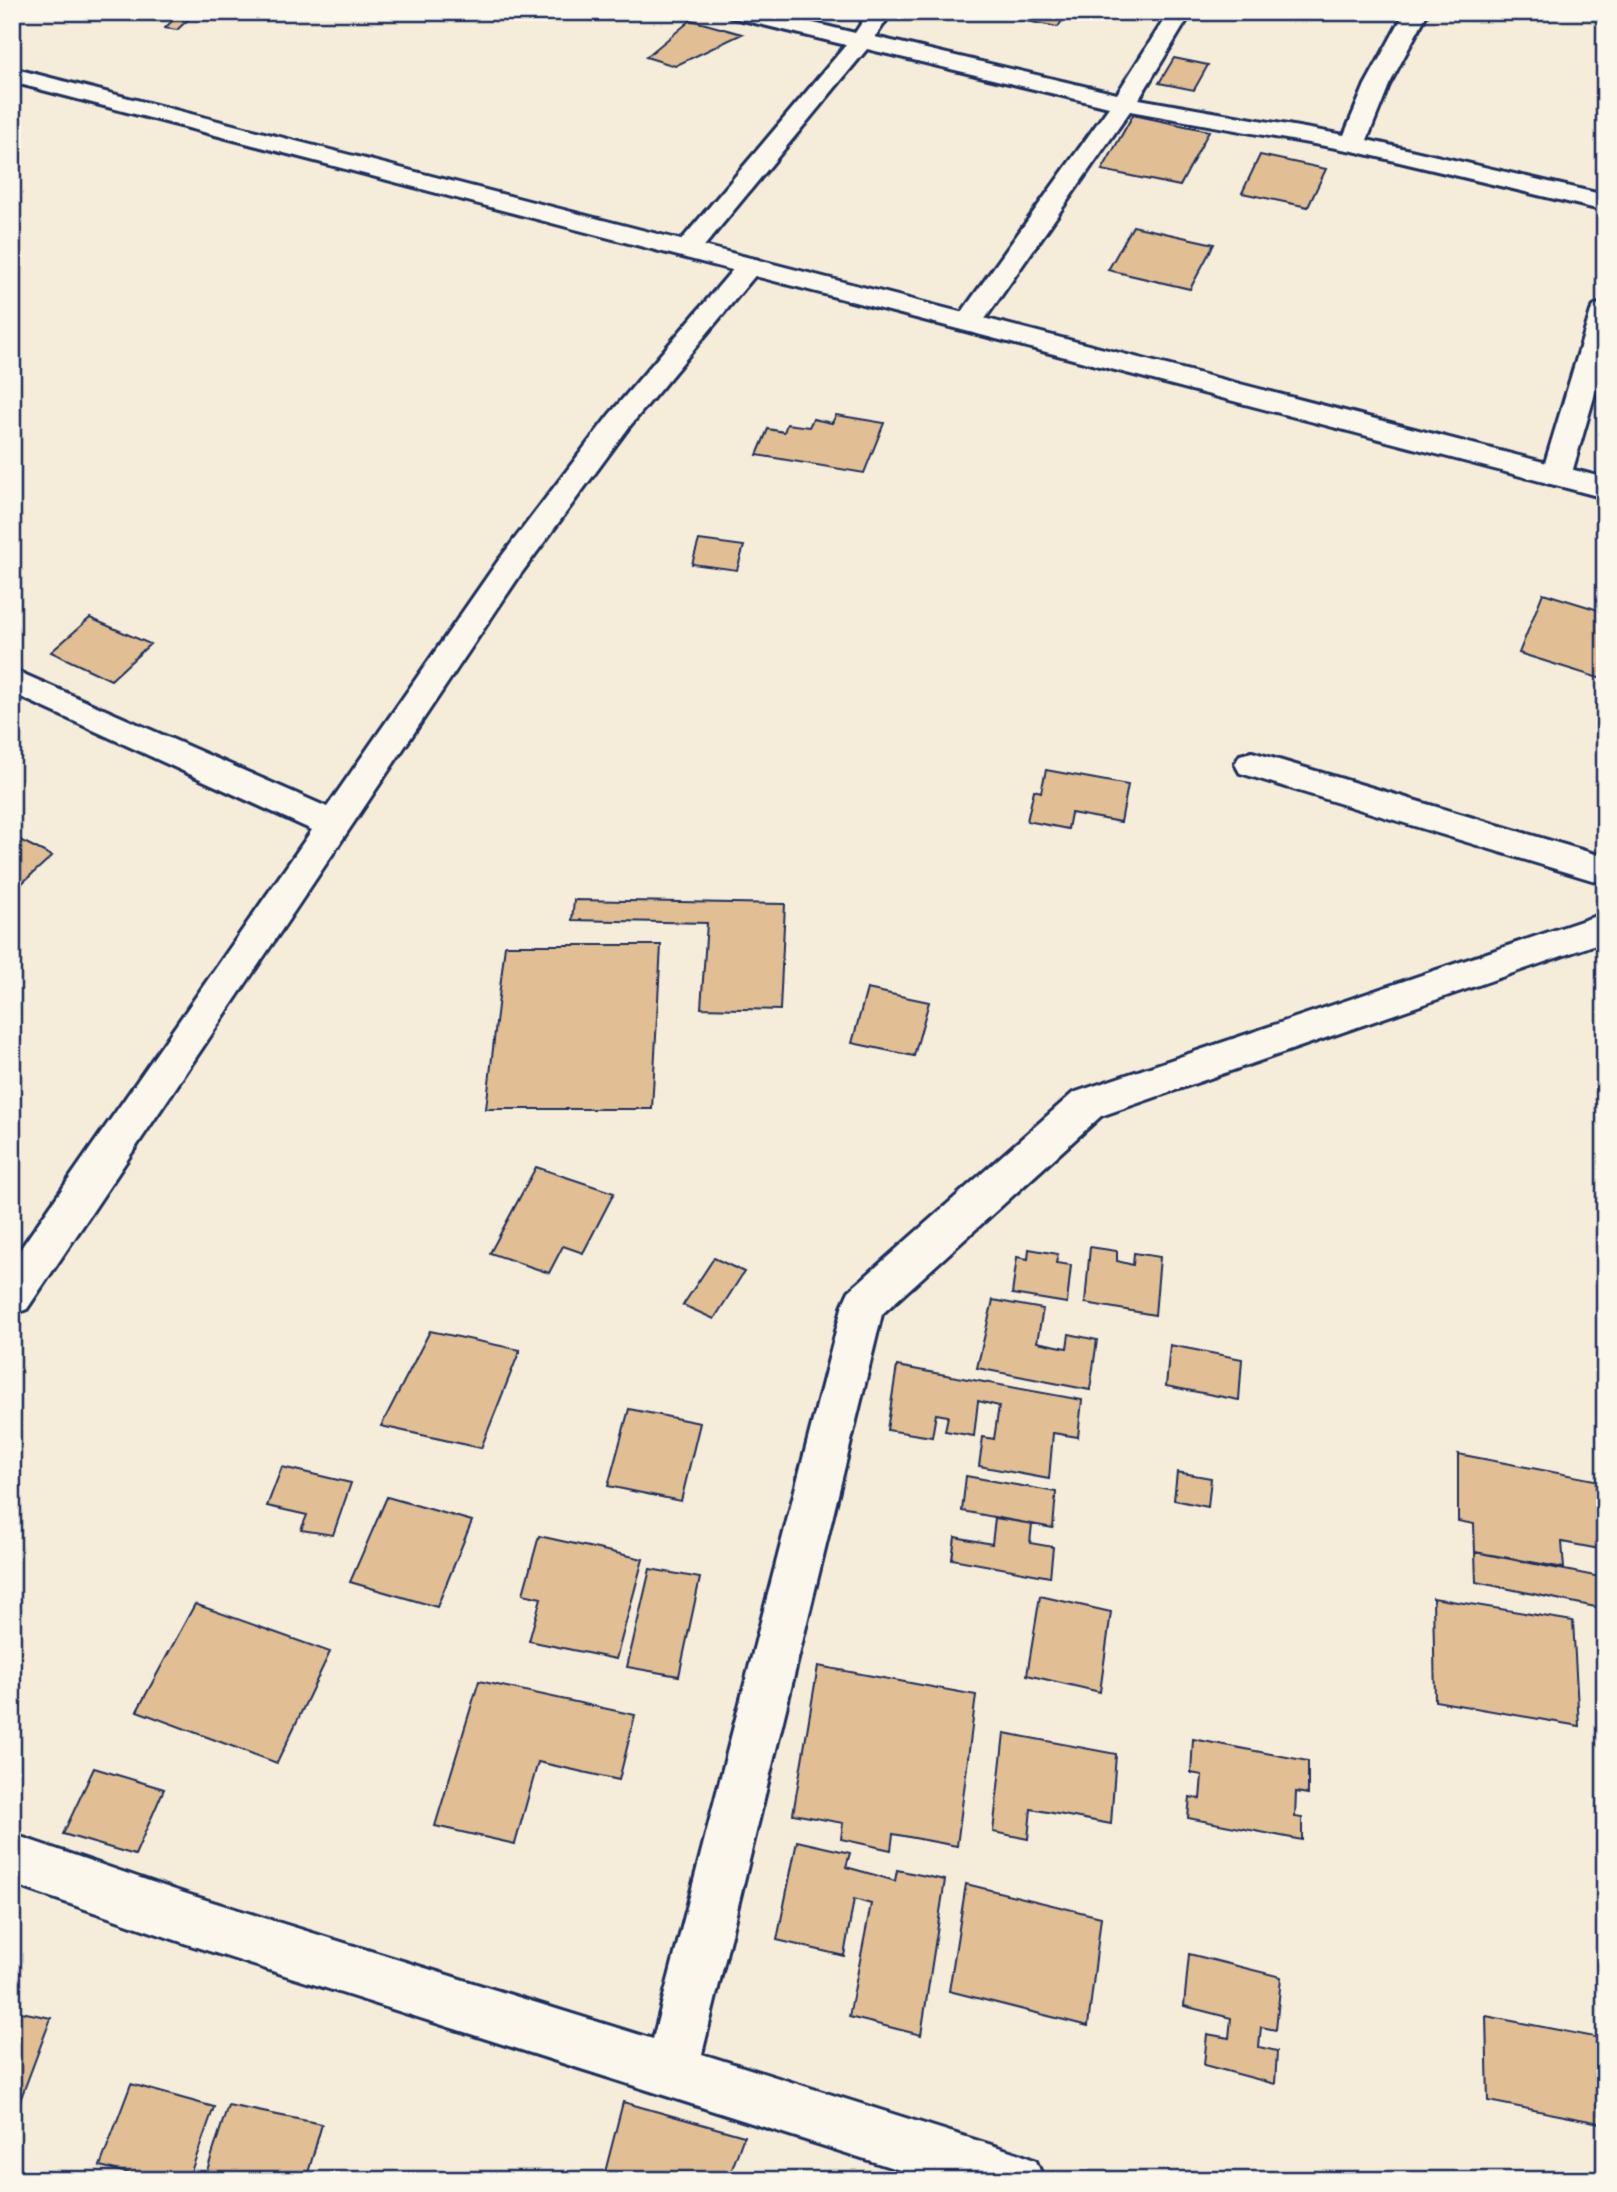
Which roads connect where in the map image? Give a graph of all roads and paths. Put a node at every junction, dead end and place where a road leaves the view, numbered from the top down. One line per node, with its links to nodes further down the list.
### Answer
1 (738, 12): 5 (street)
2 (881, 12): 5 (street)
3 (1181, 12): 7 (street)
4 (1417, 12): 8 (street)
5 (860, 43): 7 (street); 10 (street)
6 (12, 75): 10 (street)
7 (1123, 103): 8 (street); 13 (street)
8 (1353, 144): 9 (street)
9 (1605, 203)
10 (687, 250): 11 (street)
11 (750, 267): 13 (street); 18 (street)
12 (1605, 311): 14 (street)
13 (968, 323): 14 (street)
14 (1556, 476): 15 (street)
15 (1605, 488)
16 (12, 680): 18 (street)
17 (1252, 764): 19 (street)
18 (334, 825): 21 (street)
19 (1605, 871)
20 (1605, 926): 23 (street)
21 (12, 1296)
22 (12, 1859): 23 (street)
23 (671, 2072): 24 (street)
24 (1017, 2180)

